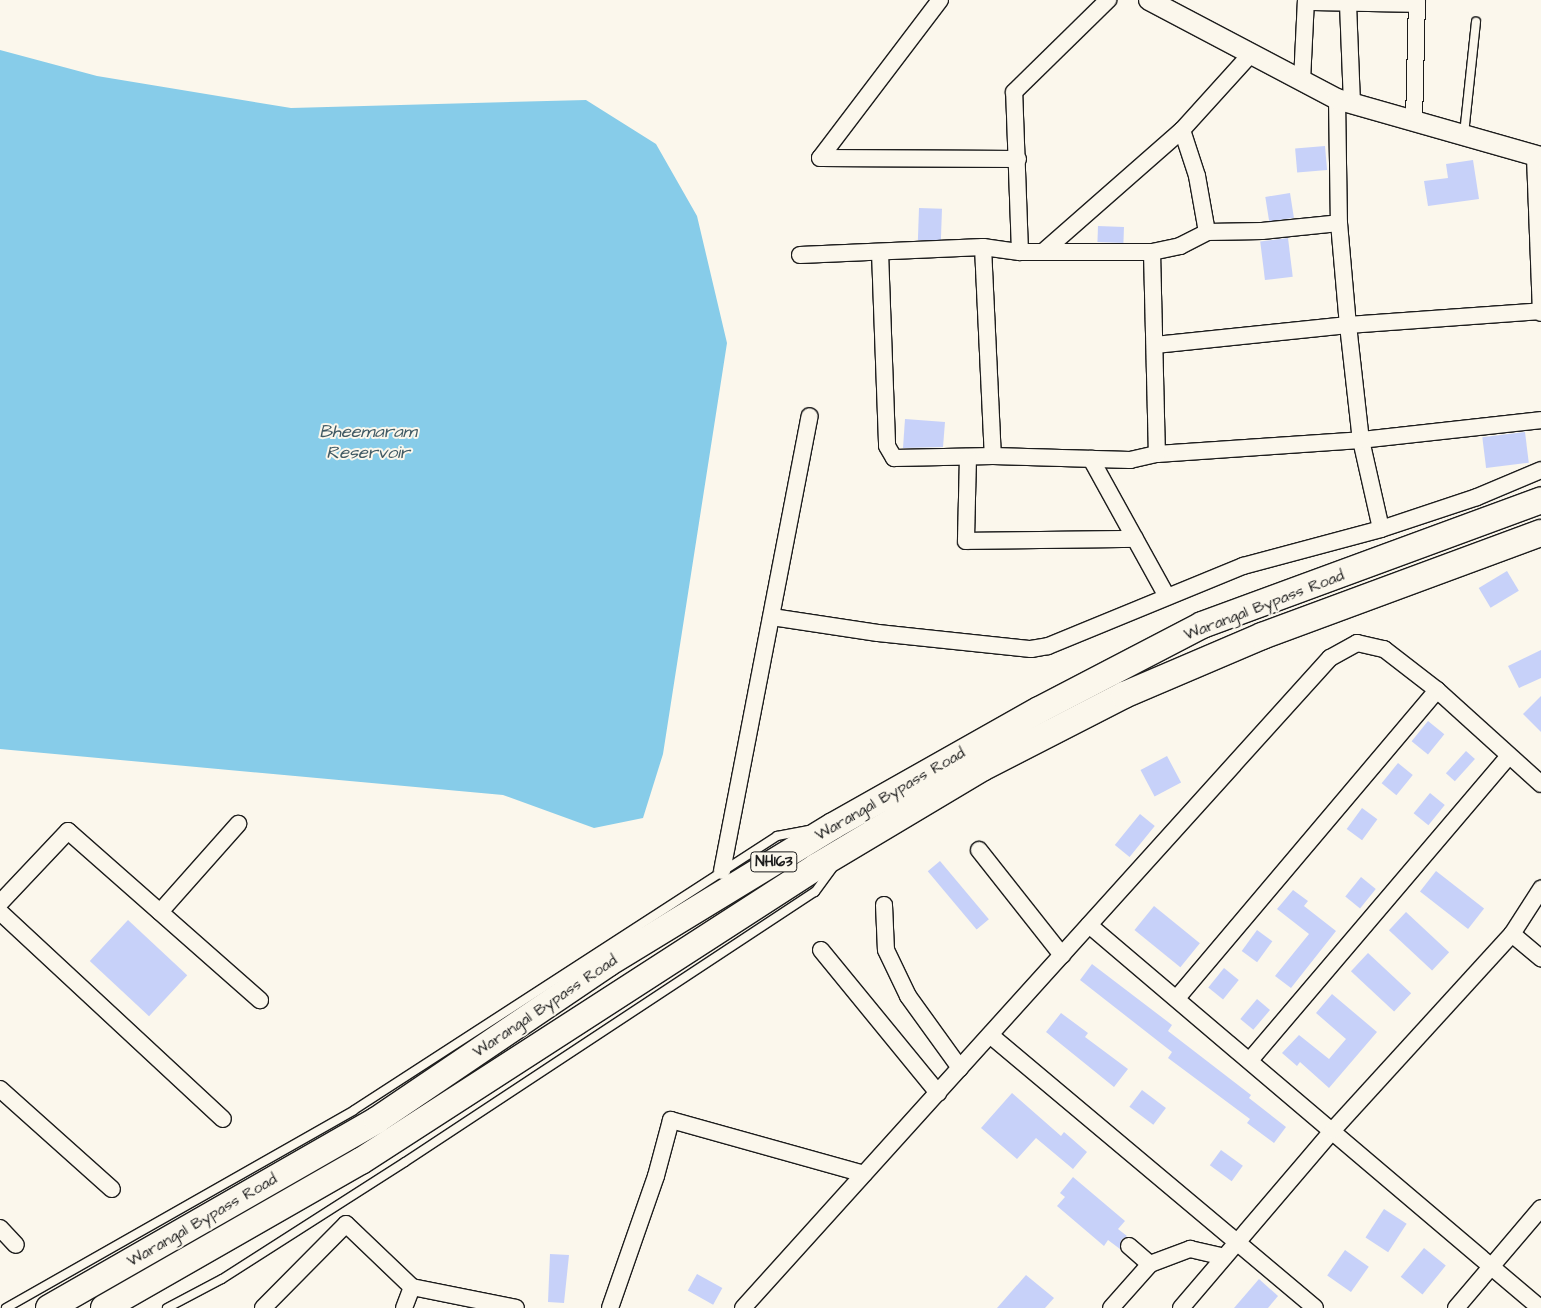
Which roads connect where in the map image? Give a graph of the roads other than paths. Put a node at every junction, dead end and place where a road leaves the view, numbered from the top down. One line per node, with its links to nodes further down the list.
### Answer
1 (940, 0): 15 (street)
2 (1108, 0): 15 (street)
3 (1149, 0): 8 (street)
4 (1306, 1): 6 (street); 9 (street)
5 (1417, 2): 6 (street); 11 (street)
6 (1348, 4): 10 (street)
7 (1476, 22): 13 (lane)
8 (1250, 55): 9 (street); 12 (street)
9 (1302, 82): 10 (street)
10 (1344, 102): 11 (street); 16 (street)
11 (1414, 122): 13 (street)
12 (1182, 130): 17 (street); 21 (street)
13 (1464, 136): 14 (street)
14 (1538, 157): 24 (street)
15 (1018, 158): 20 (street)
16 (1339, 223): 17 (street); 25 (street)
17 (1207, 232): 22 (street)
18 (983, 247): 19 (street); 20 (street); 31 (street)
19 (880, 252): 23 (street); 32 (street)
20 (1020, 252): 21 (street)
21 (1043, 252): 22 (street)
22 (1152, 252): 26 (street)
23 (800, 255)
24 (1541, 312): 25 (street)
25 (1348, 325): 26 (street); 29 (street)
26 (1155, 345): 30 (street)
27 (810, 416): 40 (street)
28 (1541, 420): 29 (street)
29 (1361, 440): 30 (street); 36 (street)
30 (1157, 454): 33 (street)
31 (993, 456): 32 (street); 33 (street)
32 (968, 457): 38 (street)
33 (1091, 459): 38 (street)
34 (1541, 470): 36 (street)
35 (1541, 500): 45 (highway, Warangal Bypass Road / NH163)
36 (1381, 528): 39 (street)
37 (1541, 533): 46 (highway, Warangal Bypass Road / NH163)
38 (1135, 539): 39 (street)
39 (1166, 595): 40 (street)
40 (772, 617): 48 (street)
41 (1437, 690): 42 (street); 54 (street); 59 (street)
42 (1509, 756): 43 (street); 62 (street)
43 (1541, 784)
44 (238, 824): 53 (street)
45 (833, 826): 48 (lane); 81 (highway, Warangal Bypass Road / NH163)
46 (848, 848): 82 (highway, Warangal Bypass Road / NH163); 83 (lane)
47 (980, 850): 57 (street)
48 (722, 871): 80 (lane)
49 (1541, 889): 55 (street)
50 (0, 903): 53 (street)
51 (884, 905): 63 (street)
52 (0, 912): 66 (street)
53 (160, 912): 60 (street)
54 (1089, 925): 57 (street); 59 (street)
55 (1512, 934): 58 (street); 67 (street)
56 (821, 950): 65 (street)
57 (1062, 955): 61 (street)
58 (1541, 958)
59 (1177, 998): 62 (street)
60 (260, 1000)
61 (990, 1035): 63 (street); 72 (street)
62 (1251, 1059): 67 (street)
63 (960, 1068): 65 (street)
64 (0, 1089): 69 (street)
65 (938, 1093): 68 (street)
66 (223, 1118)
67 (1334, 1130): 72 (street); 77 (street)
68 (864, 1174): 86 (street); 87 (street)
69 (112, 1189)
70 (1541, 1208): 77 (street)
71 (0, 1228): 73 (street)
72 (1238, 1240): 75 (street); 90 (street)
73 (16, 1245)
74 (1129, 1246): 76 (street)
75 (1224, 1257): 76 (street); 89 (street)
76 (1150, 1264): 88 (street)
77 (1492, 1266): 91 (street); 92 (street)
78 (412, 1287): 79 (street); 84 (street); 85 (street)
79 (274, 1305)
80 (6, 1308)
81 (49, 1308)
82 (104, 1308)
83 (167, 1308)
84 (404, 1308)
85 (516, 1308)
86 (610, 1308)
87 (743, 1308)
88 (1111, 1308)
89 (1181, 1308)
90 (1315, 1308)
91 (1456, 1308)
92 (1540, 1308)

